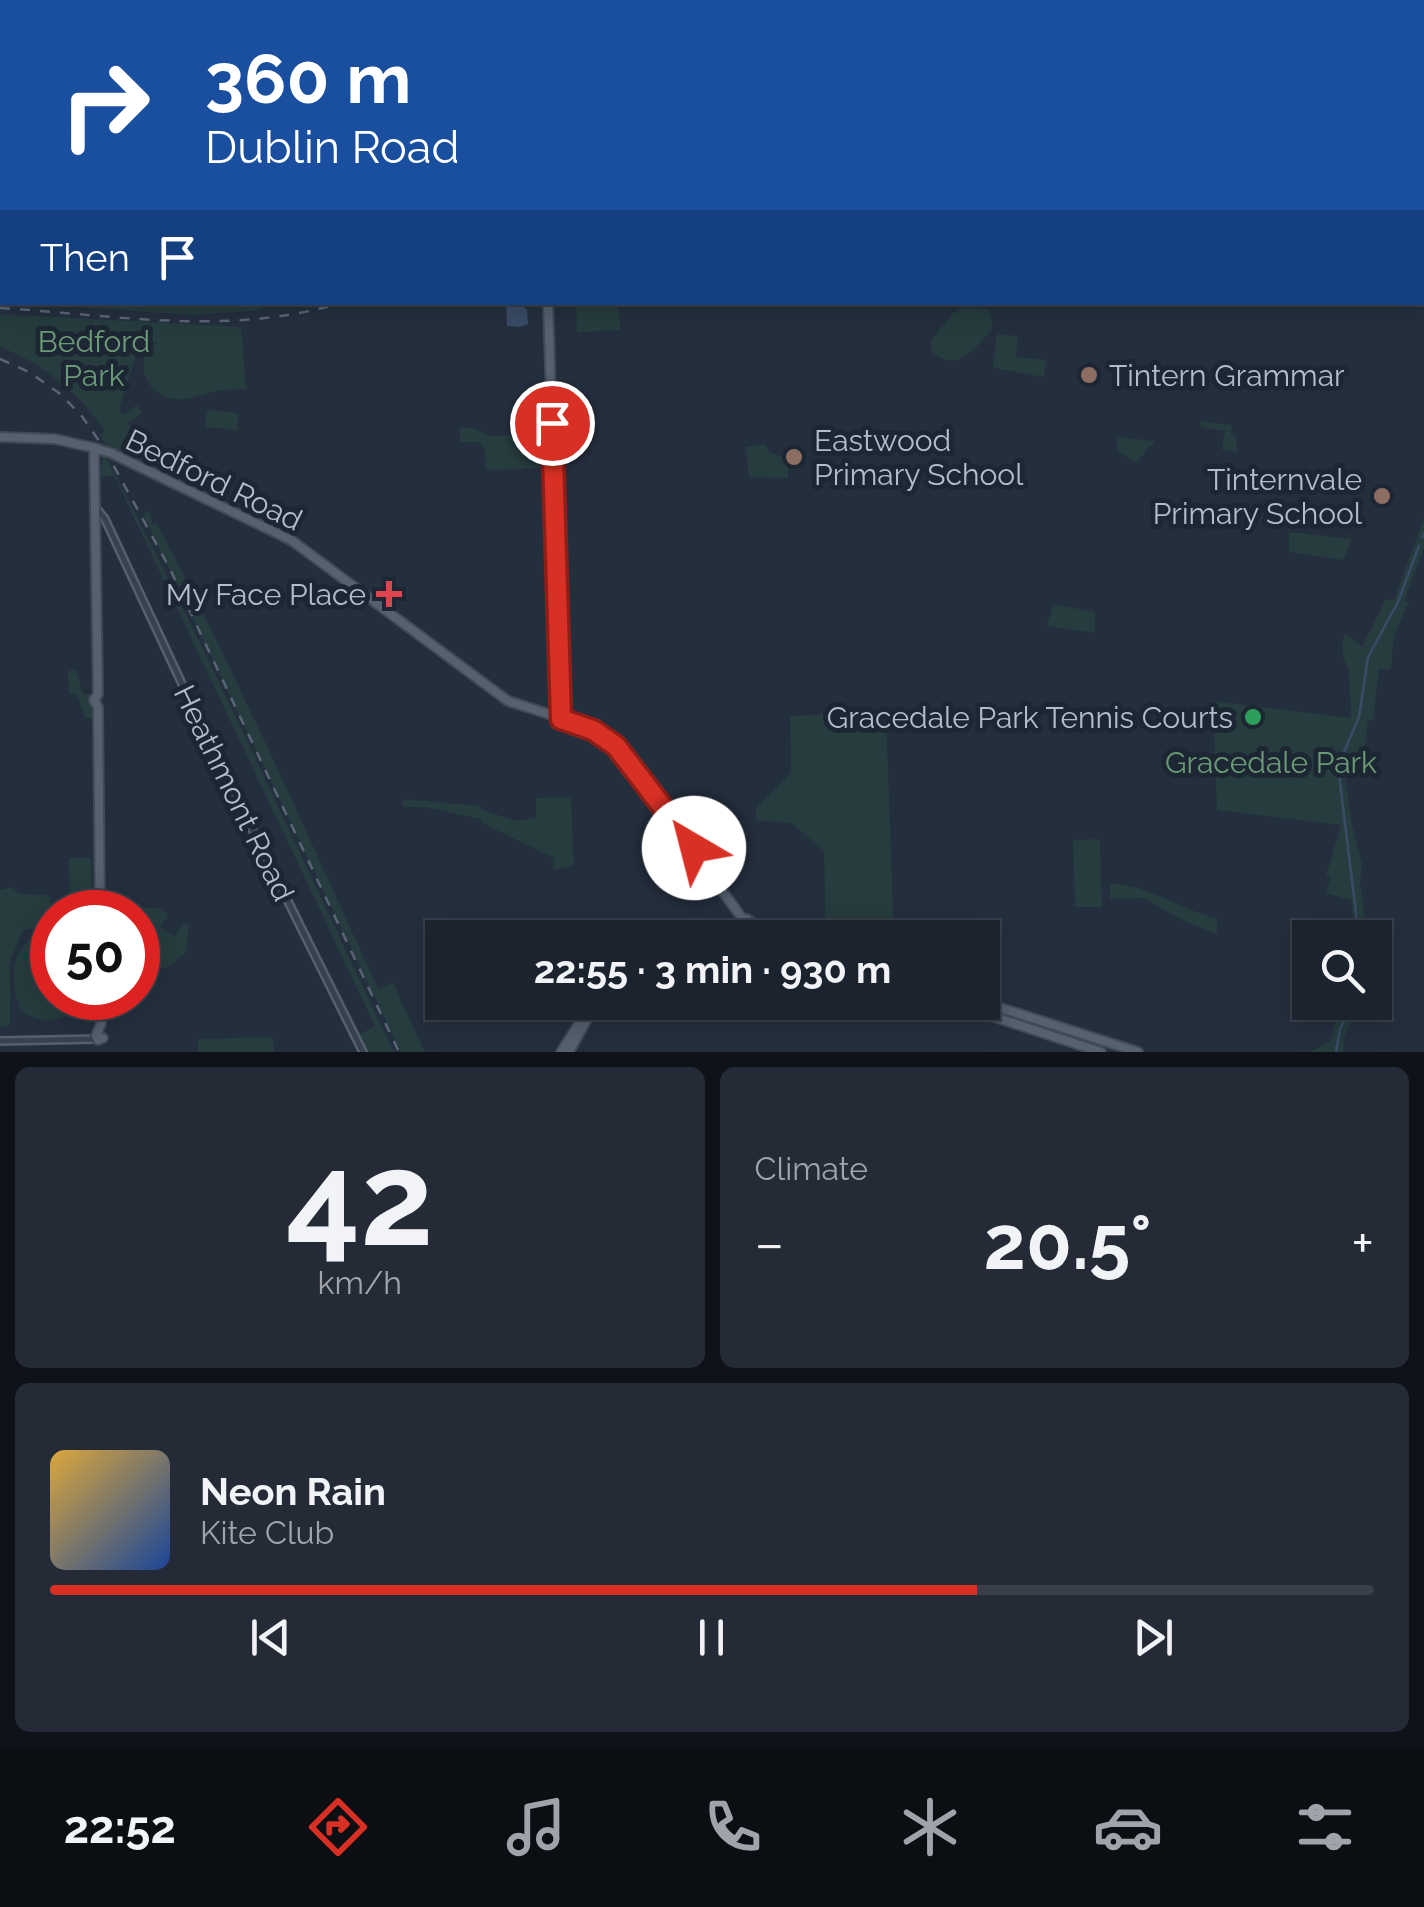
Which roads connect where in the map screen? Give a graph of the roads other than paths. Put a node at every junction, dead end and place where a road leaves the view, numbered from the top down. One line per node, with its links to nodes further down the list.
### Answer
1 (548, 305): 7 (main road)
2 (0, 438): 3 (main road, Bedford Road)
3 (97, 449): 4 (main road); 7 (main road, Bedford Road, bridge)
4 (95, 505): 5 (main road); 6 (street, Heathmont Road)
5 (95, 524): 6 (street); 8 (main road)
6 (110, 531): 17 (street, Heathmont Road)
7 (561, 719): 9 (main road, Bedford Road)
8 (100, 890)
9 (747, 920)
10 (1000, 1009): 16 (main road)
11 (1000, 1017): 16 (main road)
12 (581, 1020): 18 (main road)
13 (587, 1020): 19 (main road)
14 (100, 1038): 15 (street)
15 (0, 1041)
16 (1107, 1049): 20 (main road)
17 (363, 1052)
18 (560, 1052)
19 (569, 1052)
20 (1138, 1052)

